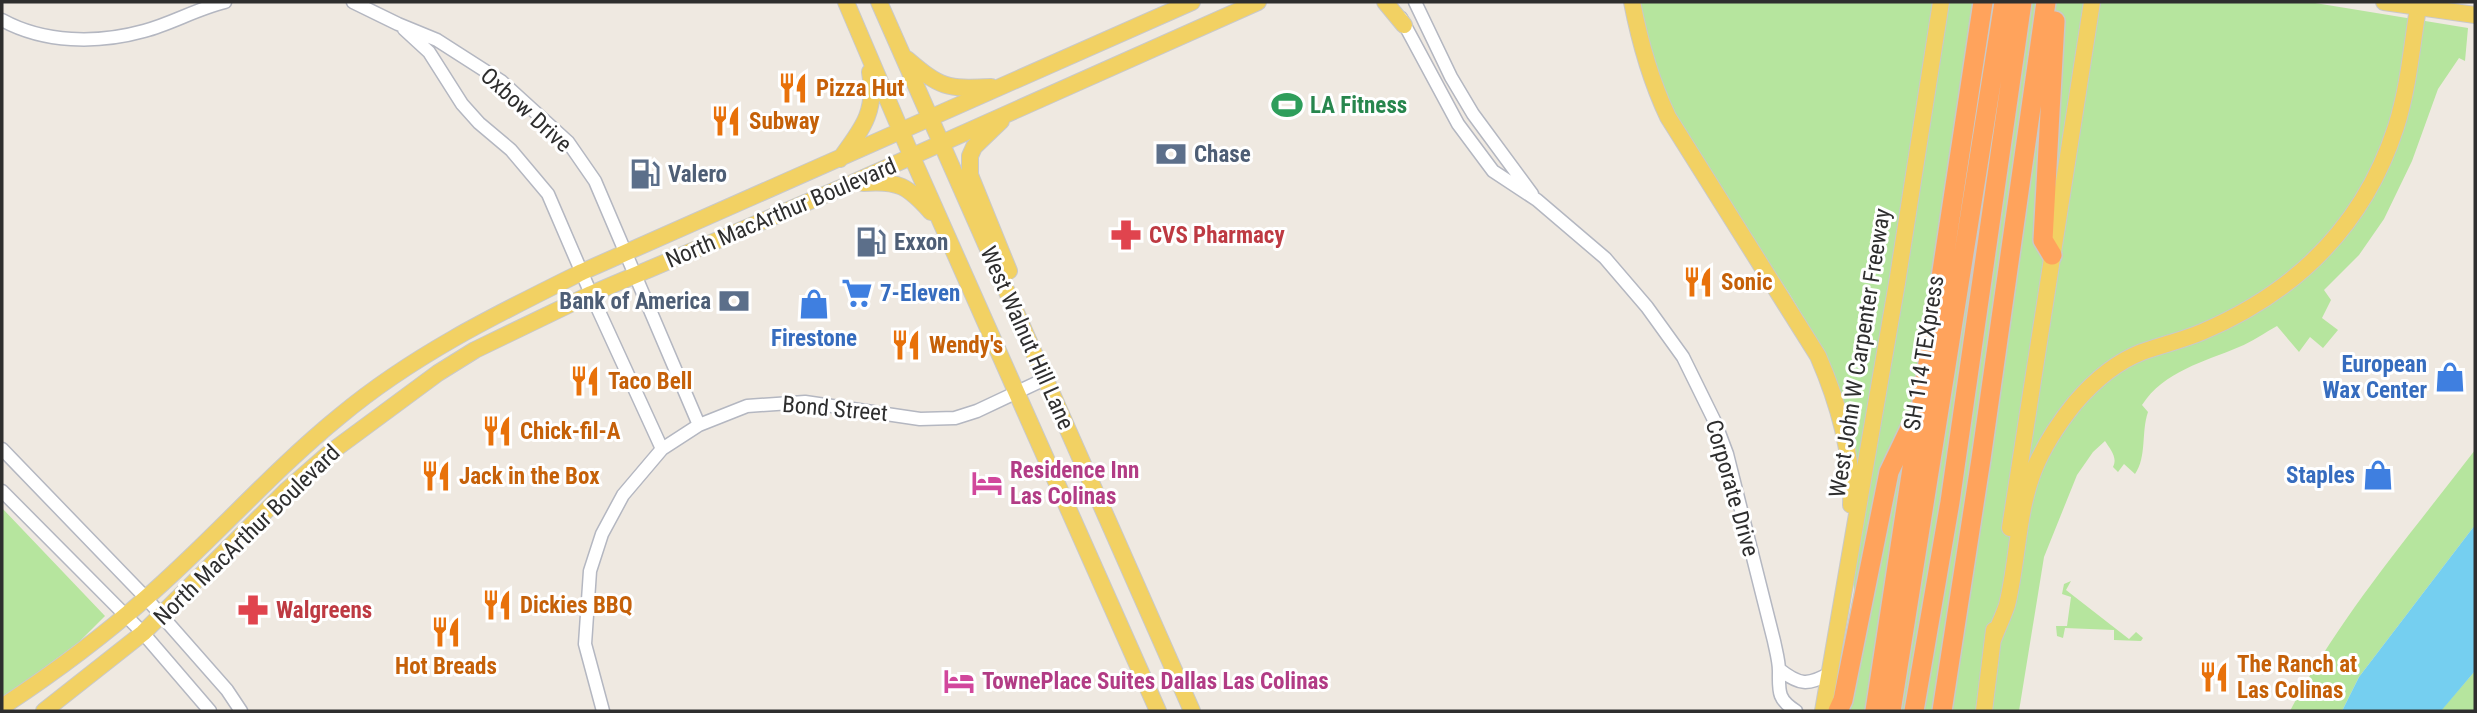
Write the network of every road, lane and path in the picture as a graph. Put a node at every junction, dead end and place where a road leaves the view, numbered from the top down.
1 (225, 2) edge
2 (354, 2) edge
3 (846, 2) edge
4 (879, 2) edge
5 (1192, 2) edge
6 (1258, 2) edge
7 (1385, 2) edge
8 (1393, 2) edge
9 (1415, 2) edge
10 (1632, 2) edge
11 (1941, 2) edge
12 (1983, 2) edge
13 (2004, 2) edge
14 (2022, 2) edge
15 (2046, 2) edge
16 (2056, 2) edge
17 (2092, 2) edge
18 (2384, 2) edge
19 (2418, 4) edge
20 (2475, 15) edge
21 (2, 20) edge
22 (398, 24) junction
23 (1404, 26) junction
24 (867, 52) junction
25 (905, 58) junction
26 (1000, 87) junction
27 (1013, 110) junction
28 (1474, 114) junction
29 (929, 118) junction
30 (1457, 123) junction
31 (901, 132) junction
32 (940, 143) junction
33 (912, 157) junction
34 (840, 160) junction
35 (850, 184) junction
36 (1537, 200) junction
37 (944, 228) junction
38 (626, 253) junction
39 (2052, 255) junction
40 (582, 272) junction
41 (634, 276) junction
42 (591, 294) junction
43 (1012, 304) junction
44 (1045, 379) junction
45 (1017, 392) junction
46 (1920, 407) junction
47 (699, 425) junction
48 (2, 449) edge
49 (662, 449) junction
50 (2, 491) edge
51 (1950, 502) junction
52 (1850, 563) junction
53 (146, 598) junction
54 (125, 615) junction
55 (162, 616) junction
56 (143, 634) junction
57 (1993, 640) junction
58 (1779, 669) junction
59 (1830, 673) junction
60 (1988, 684) junction
61 (2, 707) edge
62 (44, 711) edge
63 (210, 711) edge
64 (241, 711) edge
65 (604, 711) edge
66 (1156, 711) edge
67 (1192, 711) edge
68 (1796, 711) edge
69 (1823, 711) edge
70 (1838, 711) edge
71 (1875, 711) edge
72 (1891, 711) edge
73 (1914, 711) edge
74 (1940, 711) edge
75 (1984, 711) edge
76 (1990, 711) edge

1 - 21 street
2 - 22 street, Oxbow Drive
3 - 24 main road, West Walnut Hill Lane
4 - 25 main road, West Walnut Hill Lane
5 - 26 main road, North MacArthur Boulevard
6 - 27 main road, North MacArthur Boulevard
7 - 23 main road
8 - 23 street, Corporate Drive
9 - 28 street, Corporate Drive
10 - 52 main road
11 - 52 main road, West John W Carpenter Freeway
12 - 46 highway
13 - 72 highway, SH 114 TEXpress
14 - 51 highway, SH 114 TEXpress
15 - 74 highway
16 - 39 highway
17 - 39 main road
18 - 19 main road
19 - 20 main road
19 - 57 main road
22 - 38 street, Oxbow Drive
22 - 40 street, Oxbow Drive
23 - 30 street, Corporate Drive
24 - 31 main road, West Walnut Hill Lane
24 - 34 main road
25 - 26 main road
25 - 29 main road, West Walnut Hill Lane
26 - 29 main road, North MacArthur Boulevard
27 - 32 main road, North MacArthur Boulevard
27 - 43 main road
28 - 30 street
28 - 36 street, Corporate Drive
29 - 31 main road, North MacArthur Boulevard
29 - 32 main road, West Walnut Hill Lane
30 - 36 street, Corporate Drive
31 - 33 main road, West Walnut Hill Lane
31 - 34 main road, North MacArthur Boulevard
32 - 33 main road, North MacArthur Boulevard
32 - 43 main road, West Walnut Hill Lane
33 - 35 main road, North MacArthur Boulevard
33 - 37 main road, West Walnut Hill Lane
34 - 38 main road, North MacArthur Boulevard
35 - 37 main road
35 - 41 main road, North MacArthur Boulevard
36 - 58 street, Corporate Drive
37 - 45 main road, West Walnut Hill Lane
38 - 40 main road, North MacArthur Boulevard
38 - 41 street, Oxbow Drive
39 - 57 main road
40 - 42 street, Oxbow Drive
40 - 53 main road, North MacArthur Boulevard
41 - 42 main road, North MacArthur Boulevard
41 - 47 street, Oxbow Drive
42 - 49 street, Oxbow Drive
42 - 55 main road, North MacArthur Boulevard
43 - 44 main road, West Walnut Hill Lane
44 - 45 street, Bond Street
44 - 67 main road, West Walnut Hill Lane
45 - 47 street, Bond Street
45 - 66 main road, West Walnut Hill Lane
46 - 70 highway
46 - 71 highway
47 - 49 street, Bond Street
48 - 53 street
49 - 65 street, Bond Street
50 - 54 street
51 - 73 highway, SH 114 TEXpress
51 - 74 highway
52 - 59 main road, West John W Carpenter Freeway
53 - 54 main road, North MacArthur Boulevard
53 - 55 street
54 - 56 street
54 - 61 main road, North MacArthur Boulevard
55 - 56 main road, North MacArthur Boulevard
55 - 64 street
56 - 62 main road, North MacArthur Boulevard
56 - 63 street
57 - 60 main road
58 - 59 street
58 - 68 street, Corporate Drive
59 - 69 main road, West John W Carpenter Freeway
60 - 75 main road
60 - 76 main road

